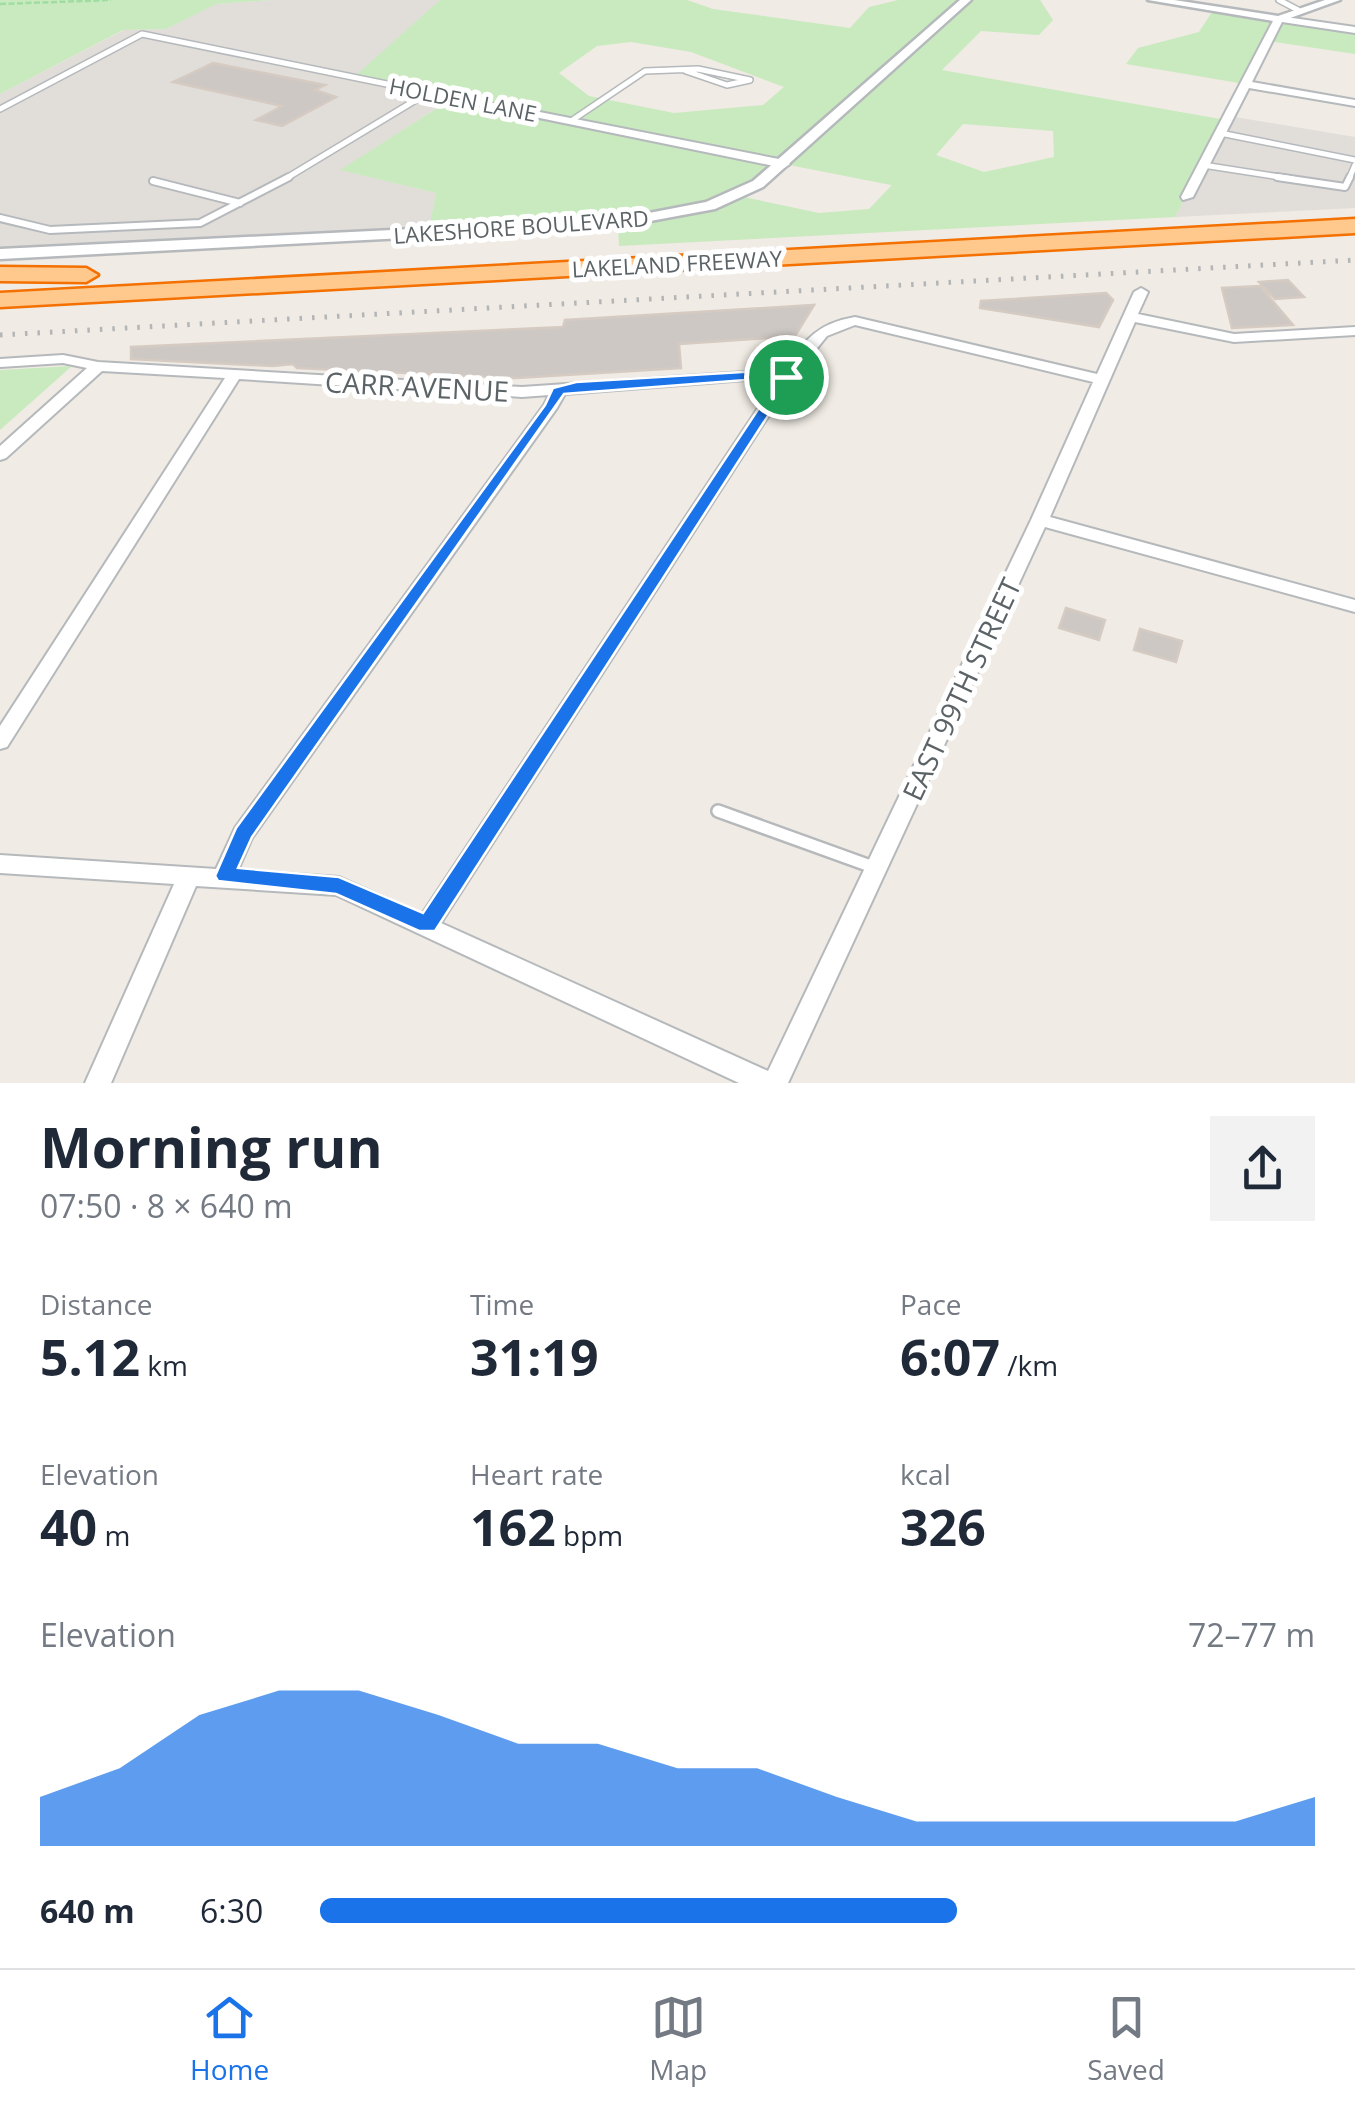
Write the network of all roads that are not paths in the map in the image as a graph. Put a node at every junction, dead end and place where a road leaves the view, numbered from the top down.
1 (966, 0) edge
2 (1153, 0) edge
3 (1279, 0) edge
4 (1336, 0) edge
5 (1298, 10) junction
6 (1279, 19) junction
7 (1355, 30) edge
8 (142, 34) joint
9 (686, 71) junction
10 (1244, 84) junction
11 (429, 92) junction
12 (1355, 102) edge
13 (509, 108) joint
14 (0, 109) edge
15 (571, 121) junction
16 (1220, 132) junction
17 (1355, 162) edge
18 (784, 164) junction
19 (1203, 165) junction
20 (153, 181) dead end
21 (1187, 197) dead end
22 (240, 202) junction
23 (1355, 208) edge
24 (0, 218) edge
25 (1355, 226) edge
26 (0, 254) edge
27 (0, 277) edge
28 (1141, 292) dead end
29 (0, 300) edge
30 (1131, 317) junction
31 (1355, 331) edge
32 (0, 363) edge
33 (98, 366) junction
34 (234, 376) junction
35 (786, 377) junction
36 (1103, 380) junction
37 (558, 391) junction
38 (0, 454) edge
39 (1040, 520) junction
40 (1355, 606) edge
41 (0, 742) edge
42 (718, 810) dead end
43 (0, 864) edge
44 (876, 868) junction
45 (225, 876) junction
46 (188, 878) junction
47 (427, 925) junction
48 (98, 1083) edge
49 (766, 1083) edge
50 (774, 1083) edge

1 - 18 street, LAKESHORE BOULEVARD
2 - 6 street
3 - 5 lane
4 - 5 street
5 - 6 street
6 - 7 street
6 - 10 street
8 - 11 lane, HOLDEN LANE
8 - 14 lane
9 - 9 lane
9 - 15 lane
10 - 12 street
10 - 16 street
11 - 13 lane, HOLDEN LANE
11 - 22 lane
13 - 15 street, HOLDEN LANE
15 - 18 street, HOLDEN LANE
16 - 17 lane
16 - 19 street
17 - 19 lane
18 - 26 street, LAKESHORE BOULEVARD
19 - 21 street
20 - 22 lane
22 - 24 lane
23 - 27 highway, LAKELAND FREEWAY
25 - 29 highway, LAKELAND FREEWAY
28 - 30 street, EAST 99TH STREET
30 - 31 street
30 - 36 street, EAST 99TH STREET
32 - 33 street, CARR AVENUE
33 - 34 street, CARR AVENUE
33 - 38 street
34 - 37 street, CARR AVENUE
34 - 41 street
35 - 36 street
35 - 37 street, CARR AVENUE
35 - 47 street
36 - 39 street, EAST 99TH STREET
37 - 45 street
39 - 40 street
39 - 44 street, EAST 99TH STREET
42 - 44 lane
43 - 46 street
44 - 50 street, EAST 99TH STREET
45 - 46 street
45 - 47 street
46 - 48 street
47 - 49 street

